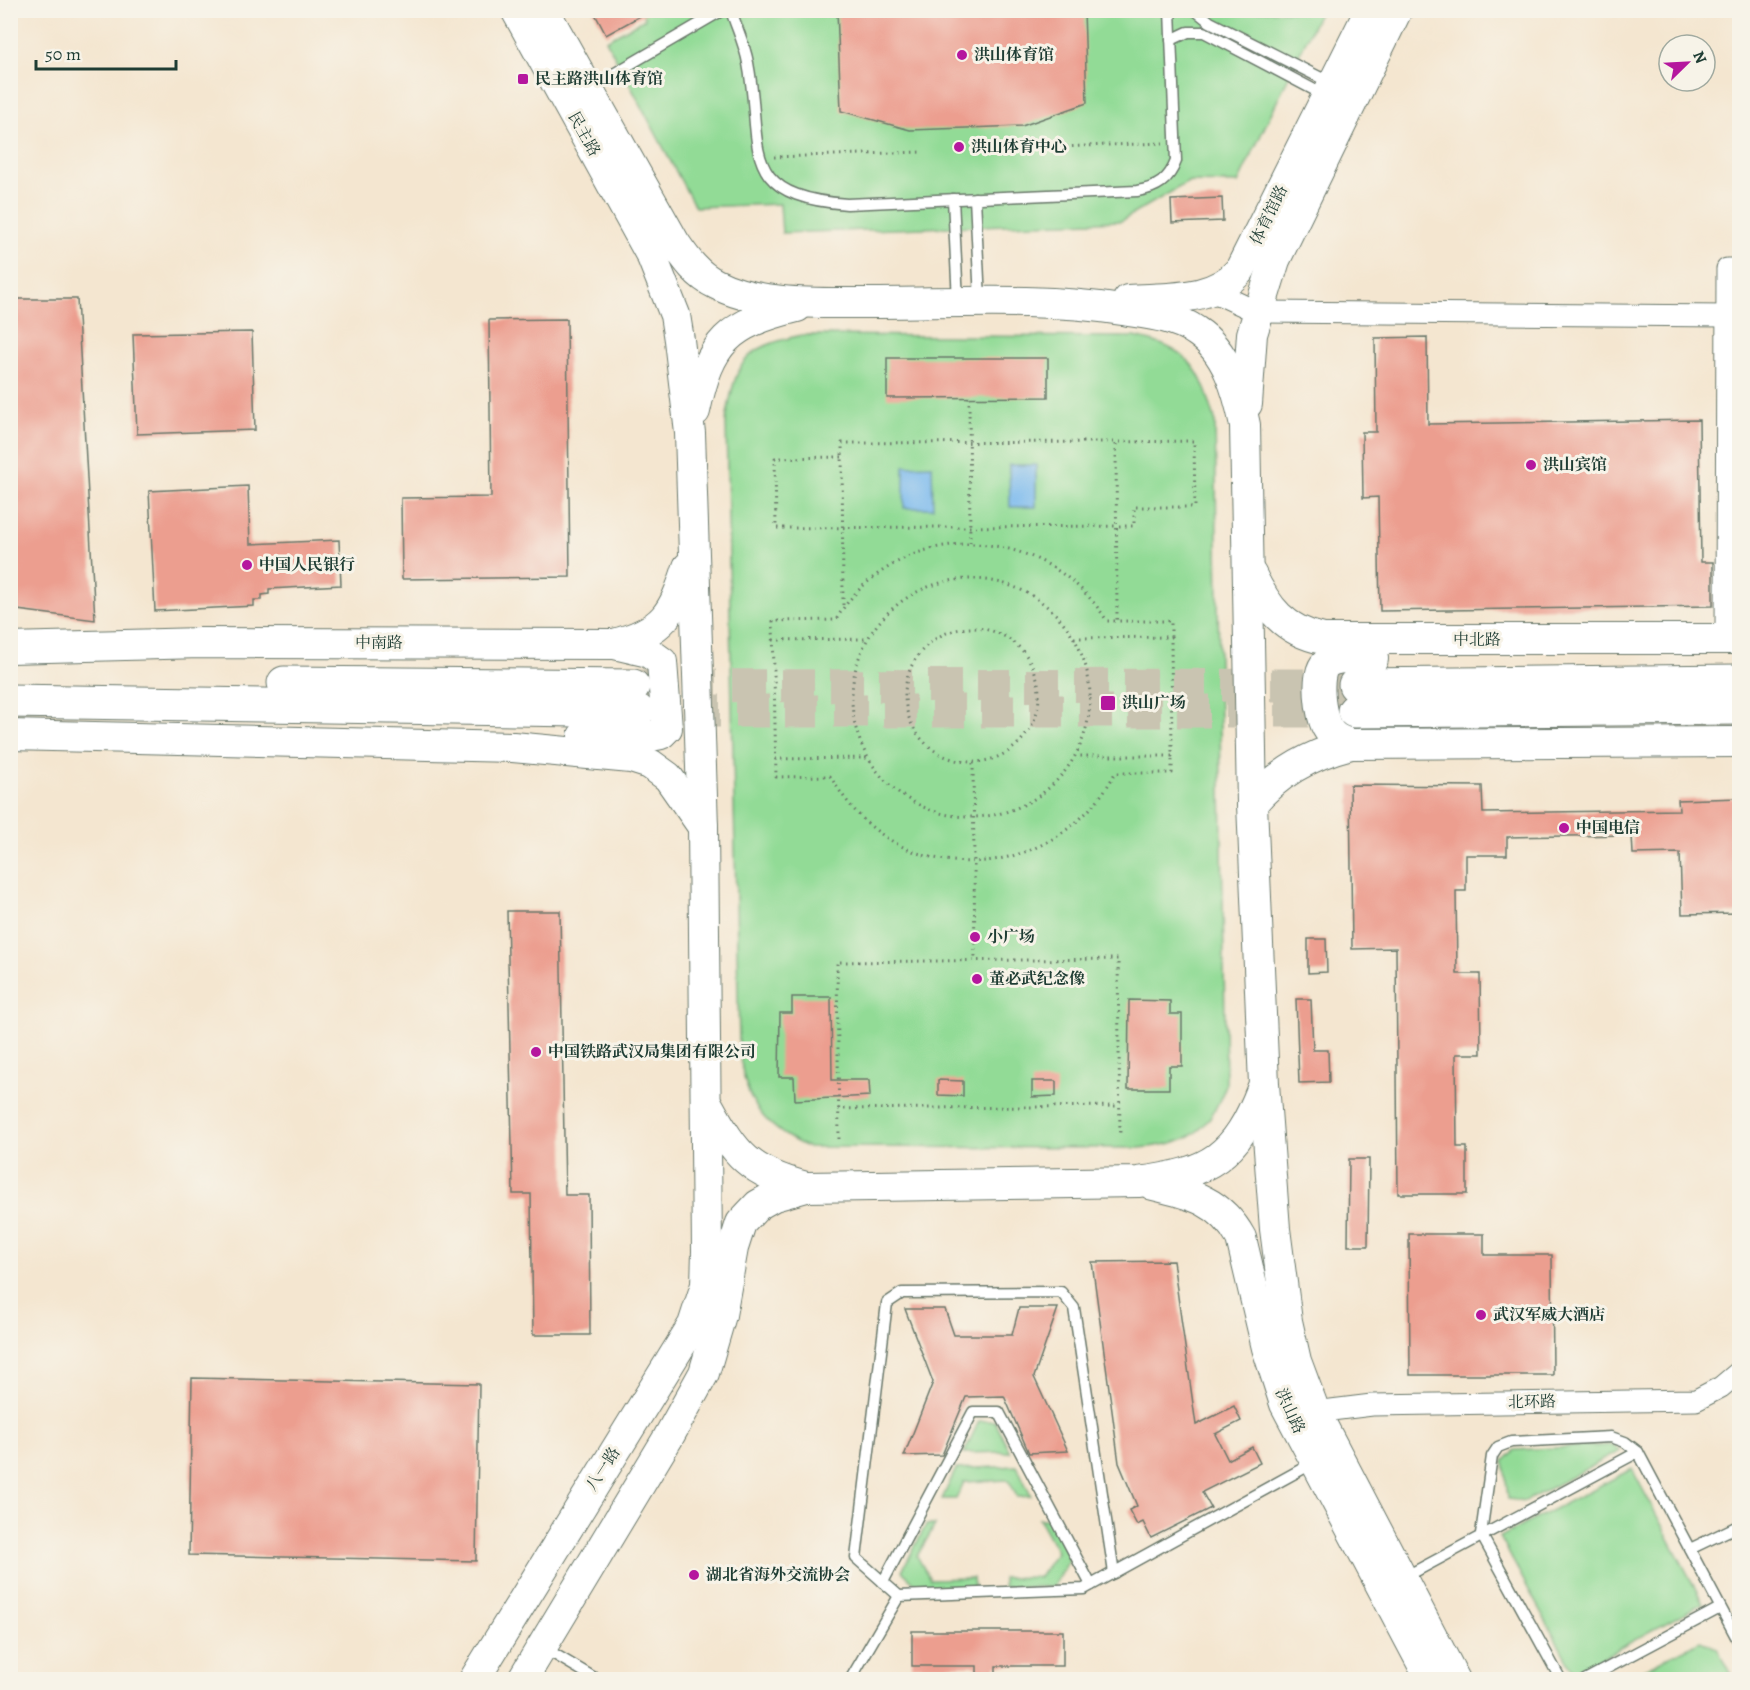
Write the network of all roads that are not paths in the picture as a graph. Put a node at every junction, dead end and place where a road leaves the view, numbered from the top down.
1 (516, 10) edge
2 (544, 10) edge
3 (723, 10) edge
4 (730, 10) edge
5 (1170, 10) edge
6 (1195, 10) edge
7 (1370, 10) edge
8 (1396, 10) edge
9 (1171, 40) junction
10 (587, 89) junction
11 (1331, 91) junction
12 (975, 198) junction
13 (953, 199) junction
14 (663, 250) junction
15 (1740, 269) edge
16 (1212, 291) junction
17 (811, 303) junction
18 (969, 304) junction
19 (1083, 304) junction
20 (1257, 312) junction
21 (1726, 316) junction
22 (1245, 425) junction
23 (690, 433) junction
24 (694, 550) junction
25 (1248, 569) junction
26 (1733, 639) edge
27 (1424, 640) junction
28 (614, 644) junction
29 (10, 648) edge
30 (10, 680) edge
31 (1740, 681) edge
32 (10, 701) edge
33 (1740, 708) edge
34 (10, 735) edge
35 (1740, 742) edge
36 (1351, 744) junction
37 (513, 747) junction
38 (1252, 804) junction
39 (703, 827) junction
40 (1264, 1084) junction
41 (706, 1102) junction
42 (1138, 1182) junction
43 (806, 1187) junction
44 (1740, 1371) edge
45 (1315, 1412) junction
46 (1638, 1452) junction
47 (1315, 1462) junction
48 (1740, 1526) edge
49 (1480, 1534) junction
50 (1690, 1549) junction
51 (1114, 1573) junction
52 (1402, 1578) junction
53 (883, 1582) junction
54 (1091, 1585) junction
55 (899, 1596) junction
56 (1720, 1608) junction
57 (1740, 1644) edge
58 (542, 1646) junction
59 (474, 1680) edge
60 (522, 1680) edge
61 (598, 1680) edge
62 (850, 1680) edge
63 (1431, 1680) edge
64 (1455, 1680) edge
65 (1561, 1680) edge
66 (1585, 1680) edge

1 - 14 main road, 民主路
2 - 10 main road, 民主路
3 - 10 lane
4 - 13 lane
5 - 9 lane
6 - 11 lane
7 - 11 main road, 体育馆路
8 - 20 main road, 体育馆路
9 - 11 lane
9 - 12 lane
10 - 14 main road, 民主路
11 - 16 main road, 体育馆路
12 - 13 lane
12 - 18 lane
13 - 18 lane
14 - 17 main road
14 - 23 main road
15 - 21 street
16 - 19 main road, 体育馆路
16 - 20 street
17 - 18 main road
17 - 23 main road
18 - 19 main road
19 - 22 main road
20 - 21 street
20 - 22 main road, 体育馆路
21 - 26 street
22 - 25 main road, 洪山路
23 - 24 main road, 八一路
24 - 28 main road, 中南路
24 - 39 main road, 八一路
25 - 27 main road, 中北路
25 - 38 main road, 洪山路
26 - 27 main road, 中北路
27 - 36 main road
28 - 29 main road, 中南路
28 - 37 main road
30 - 32 main road
31 - 33 main road
34 - 37 main road
35 - 36 main road
36 - 38 main road
37 - 39 main road
38 - 40 main road, 洪山路
39 - 41 main road, 八一路
40 - 42 main road
40 - 45 main road, 洪山路
41 - 43 main road
41 - 59 main road, 八一路
42 - 43 main road
42 - 47 main road, 洪山路
43 - 58 main road
44 - 45 street, 北环路
45 - 52 main road, 洪山路
46 - 49 lane
46 - 49 lane
46 - 50 lane
47 - 51 lane
47 - 63 main road, 洪山路
48 - 50 lane
49 - 52 lane
49 - 65 lane
50 - 56 lane
51 - 53 lane
51 - 54 lane
52 - 64 main road, 洪山路
53 - 54 lane
53 - 55 lane
54 - 55 lane
55 - 62 lane
56 - 57 lane
56 - 66 lane
58 - 60 main road
58 - 61 lane

